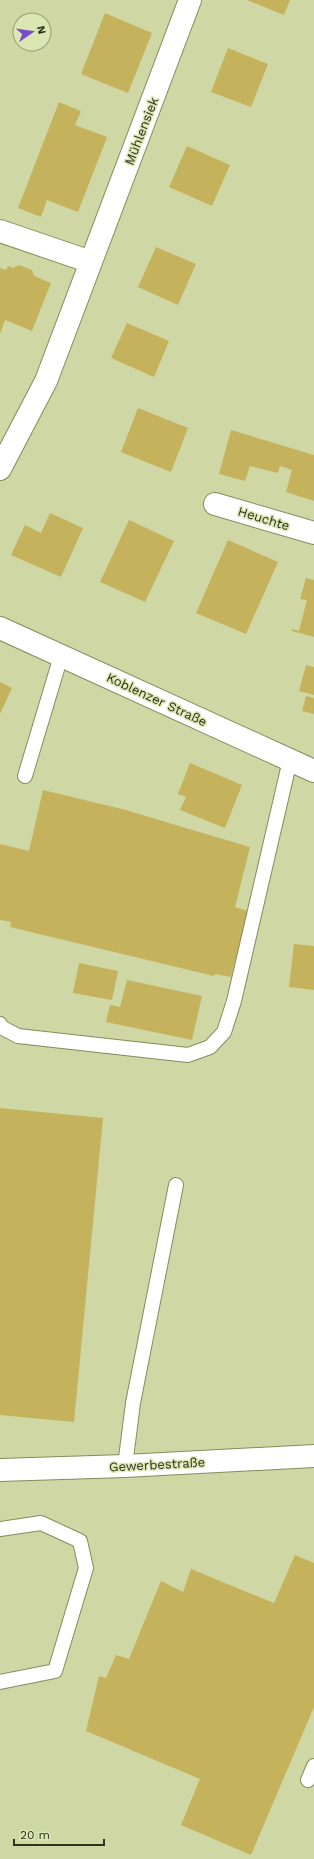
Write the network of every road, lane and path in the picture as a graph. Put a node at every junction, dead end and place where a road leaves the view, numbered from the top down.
1 (190, 0) edge
2 (0, 231) edge
3 (91, 262) junction
4 (0, 469) edge
5 (215, 504) dead end
6 (314, 533) edge
7 (0, 628) edge
8 (61, 656) junction
9 (290, 760) junction
10 (314, 771) edge
11 (25, 776) dead end
12 (0, 1024) edge
13 (176, 1185) dead end
14 (314, 1456) edge
15 (125, 1466) junction
16 (0, 1470) edge
17 (0, 1529) edge
18 (0, 1682) edge
19 (314, 1766) edge
20 (308, 1780) dead end

1 - 3 street, Mühlensiek
2 - 3 street
3 - 4 street, Mühlensiek
5 - 6 street, Heuchte
7 - 8 street, Koblenzer Straße
8 - 9 street, Koblenzer Straße
8 - 11 lane
9 - 10 street, Koblenzer Straße
9 - 12 lane
13 - 15 lane
14 - 15 street, Gewerbestraße
15 - 16 street, Gewerbestraße
17 - 18 lane
19 - 20 lane

